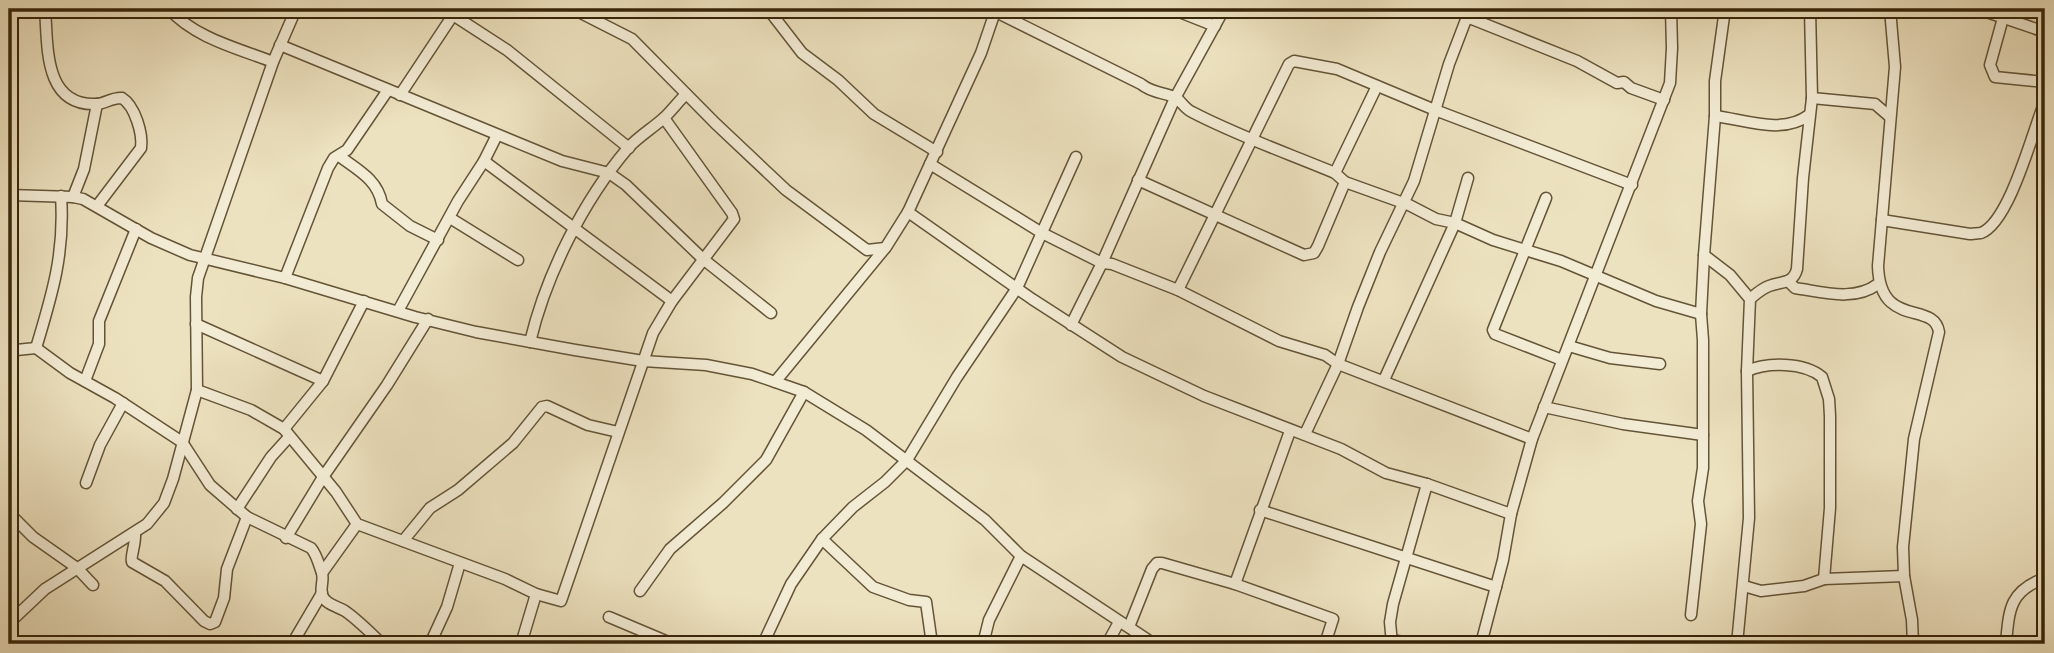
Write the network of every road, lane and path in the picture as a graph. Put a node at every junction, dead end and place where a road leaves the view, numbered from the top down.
1 (45, 9) edge
2 (169, 9) edge
3 (296, 9) edge
4 (573, 9) edge
5 (768, 9) edge
6 (1172, 9) edge
7 (1224, 9) edge
8 (1671, 9) edge
9 (1725, 9) edge
10 (1810, 9) edge
11 (1890, 9) edge
12 (1979, 9) edge
13 (993, 10) edge
14 (455, 12) edge
15 (1466, 13) edge
16 (2003, 18) junction
17 (1214, 26) junction
18 (2045, 32) edge
19 (280, 45) junction
20 (273, 62) junction
21 (2045, 82) edge
22 (1377, 86) junction
23 (387, 90) junction
24 (686, 94) junction
25 (400, 95) junction
26 (1893, 97) junction
27 (1175, 98) junction
28 (1812, 98) junction
29 (1664, 100) junction
30 (2045, 102) edge
31 (97, 104) junction
32 (1875, 104) junction
33 (1435, 110) junction
34 (1715, 116) junction
35 (1809, 116) junction
36 (1889, 116) junction
37 (664, 118) junction
38 (497, 135) junction
39 (1250, 140) junction
40 (629, 148) junction
41 (937, 152) junction
42 (339, 156) junction
43 (1076, 157) dead end
44 (484, 161) junction
45 (930, 164) junction
46 (609, 173) junction
47 (1335, 173) junction
48 (1468, 178) dead end
49 (1138, 180) junction
50 (1345, 182) junction
51 (1632, 185) junction
52 (9, 195) edge
53 (61, 196) junction
54 (73, 197) junction
55 (1546, 198) dead end
56 (1403, 203) junction
57 (97, 206) junction
58 (908, 212) junction
59 (1214, 215) junction
60 (450, 218) junction
61 (1882, 220) junction
62 (1455, 223) junction
63 (573, 228) junction
64 (136, 229) junction
65 (1042, 233) junction
66 (438, 240) junction
67 (886, 247) junction
68 (1526, 250) junction
69 (1704, 255) junction
70 (204, 257) junction
71 (703, 259) junction
72 (518, 260) dead end
73 (1102, 264) junction
74 (1595, 277) junction
75 (285, 278) junction
76 (1789, 282) junction
77 (1878, 284) junction
78 (1017, 288) junction
79 (1178, 290) junction
80 (1750, 299) junction
81 (364, 301) junction
82 (672, 301) junction
83 (398, 311) junction
84 (771, 313) dead end
85 (1701, 314) junction
86 (428, 319) junction
87 (196, 324) junction
88 (1072, 325) junction
89 (530, 342) junction
90 (1569, 346) junction
91 (9, 348) edge
92 (36, 348) junction
93 (1562, 360) junction
94 (643, 361) junction
95 (1338, 364) junction
96 (1660, 364) dead end
97 (1747, 371) junction
98 (1384, 380) junction
99 (85, 381) junction
100 (323, 381) junction
101 (775, 382) junction
102 (197, 390) junction
103 (804, 392) junction
104 (123, 403) junction
105 (1544, 407) junction
106 (1290, 431) junction
107 (618, 432) junction
108 (287, 433) junction
109 (1306, 434) junction
110 (1703, 435) junction
111 (1532, 439) junction
112 (182, 443) junction
113 (907, 460) junction
114 (323, 477) junction
115 (86, 483) dead end
116 (1427, 484) junction
117 (237, 509) junction
118 (1260, 510) junction
119 (9, 513) edge
120 (1511, 514) junction
121 (247, 517) junction
122 (357, 524) junction
123 (135, 533) junction
124 (286, 538) junction
125 (822, 539) junction
126 (403, 541) junction
127 (1021, 556) junction
128 (1406, 559) junction
129 (460, 563) junction
130 (77, 568) junction
131 (322, 573) junction
132 (1904, 576) junction
133 (2045, 578) edge
134 (1824, 579) junction
135 (1235, 583) junction
136 (93, 584) dead end
137 (1744, 586) junction
138 (1496, 587) junction
139 (640, 591) dead end
140 (322, 593) junction
141 (537, 594) junction
142 (1691, 615) dead end
143 (609, 617) dead end
144 (9, 623) edge
145 (1124, 624) junction
146 (649, 640) edge
147 (1392, 642) edge
148 (292, 644) edge
149 (382, 644) edge
150 (429, 644) edge
151 (521, 644) edge
152 (673, 644) edge
153 (763, 644) edge
154 (932, 644) edge
155 (984, 644) edge
156 (1107, 644) edge
157 (1154, 644) edge
158 (1325, 644) edge
159 (1416, 644) edge
160 (1481, 644) edge
161 (1737, 644) edge
162 (1913, 644) edge
163 (2006, 644) edge

1 - 31 street
2 - 20 street
3 - 19 street
4 - 24 street
5 - 41 street
6 - 17 street
7 - 17 street
8 - 29 street
9 - 34 street
10 - 28 street
11 - 26 street
12 - 16 street
13 - 27 street
13 - 41 street
14 - 25 street
14 - 40 street
15 - 29 street
15 - 33 street
16 - 18 street
16 - 21 street
17 - 27 street
19 - 20 street
19 - 23 street
20 - 70 street
22 - 33 street
22 - 39 street
22 - 47 street
23 - 25 street
23 - 42 street
24 - 37 street
24 - 67 street
25 - 38 street
26 - 32 street
26 - 36 street
27 - 39 street
27 - 49 street
28 - 32 street
28 - 35 street
29 - 51 street
30 - 61 street
31 - 54 street
31 - 57 street
32 - 36 street
33 - 51 street
33 - 56 street
34 - 35 street
34 - 69 street
35 - 76 street
36 - 61 street
37 - 40 street
37 - 71 street
38 - 44 street
38 - 46 street
39 - 47 street
39 - 59 street
40 - 46 street
41 - 45 street
42 - 66 street
42 - 75 street
43 - 65 street
44 - 60 street
44 - 63 street
45 - 58 street
45 - 65 street
46 - 63 street
46 - 71 street
47 - 50 street
48 - 62 street
49 - 59 street
49 - 73 street
50 - 56 street
50 - 59 street
51 - 74 street
52 - 53 street
53 - 54 street
53 - 92 street
54 - 57 street
55 - 68 street
56 - 62 street
56 - 95 street
57 - 64 street
58 - 67 street
58 - 78 street
59 - 79 street
60 - 66 street
60 - 72 street
61 - 77 street
62 - 68 street
62 - 98 street
63 - 82 street
63 - 89 street
64 - 70 street
64 - 99 street
65 - 73 street
65 - 78 street
66 - 83 street
67 - 101 street
68 - 74 street
68 - 93 street
69 - 80 street
69 - 85 street
70 - 75 street
70 - 87 street
71 - 82 street
71 - 84 street
73 - 79 street
73 - 88 street
74 - 85 street
74 - 90 street
75 - 81 street
76 - 77 street
76 - 80 street
77 - 132 street
78 - 88 street
78 - 113 street
79 - 95 street
80 - 97 street
81 - 83 street
81 - 100 street
82 - 94 street
83 - 86 street
85 - 110 street
86 - 89 street
86 - 114 street
87 - 100 street
87 - 102 street
88 - 106 street
89 - 94 street
90 - 93 street
90 - 96 street
91 - 92 street
92 - 99 street
93 - 105 street
94 - 101 street
94 - 107 street
95 - 98 street
95 - 109 street
97 - 134 street
97 - 137 street
98 - 111 street
99 - 104 street
100 - 108 street
101 - 103 street
102 - 108 street
102 - 112 street
103 - 113 street
103 - 139 street
104 - 112 street
104 - 115 street
105 - 110 street
105 - 111 street
106 - 109 street
106 - 118 street
107 - 126 street
107 - 141 street
108 - 114 street
108 - 117 street
109 - 116 street
110 - 142 street
111 - 120 street
112 - 117 street
112 - 123 street
113 - 125 street
113 - 127 street
114 - 122 street
114 - 124 street
116 - 120 street
116 - 128 street
117 - 121 street
118 - 128 street
118 - 135 street
119 - 130 street
120 - 138 street
121 - 123 street
121 - 124 street
122 - 126 street
122 - 131 street
123 - 130 street
124 - 131 street
125 - 153 street
125 - 154 street
126 - 129 street
127 - 145 street
127 - 155 street
128 - 138 street
128 - 147 street
129 - 141 street
129 - 150 street
130 - 136 street
130 - 144 street
131 - 140 street
132 - 134 street
132 - 162 street
133 - 163 street
134 - 137 street
135 - 145 street
135 - 158 street
137 - 161 street
138 - 160 street
140 - 148 street
140 - 149 street
141 - 151 street
143 - 146 street
145 - 156 street
145 - 157 street
146 - 152 street
147 - 159 street

